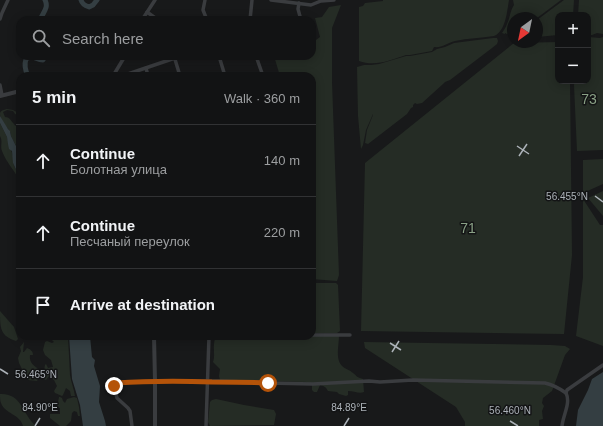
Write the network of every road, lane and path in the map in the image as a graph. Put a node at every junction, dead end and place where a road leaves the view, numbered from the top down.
1 (8, 0) edge
2 (156, 0) edge
3 (205, 0) edge
4 (252, 0) edge
5 (271, 0) edge
6 (334, 0) edge
7 (299, 3) junction
8 (147, 12) junction
9 (144, 16) edge
10 (152, 16) edge
11 (206, 16) edge
12 (250, 16) edge
13 (300, 16) edge
14 (0, 19) edge
15 (122, 60) edge
16 (166, 60) edge
17 (175, 60) edge
18 (220, 60) edge
19 (257, 60) edge
20 (146, 68) junction
21 (115, 72) edge
22 (134, 72) edge
23 (147, 72) edge
24 (179, 72) edge
25 (224, 72) edge
26 (262, 72) edge
27 (0, 85) edge
28 (16, 92) edge
29 (1, 96) edge
30 (316, 334) edge
31 (350, 335) dead end
32 (154, 340) edge
33 (209, 340) edge
34 (603, 365) edge
35 (208, 381) junction
36 (156, 382) junction
37 (566, 393) junction
38 (132, 426) edge
39 (155, 426) edge
40 (206, 426) edge
41 (562, 426) edge

1 - 14 street
2 - 8 street
3 - 11 street
4 - 12 street
5 - 7 street
6 - 7 street
7 - 13 street
8 - 9 street
8 - 10 street
15 - 21 street
16 - 20 street
17 - 24 street
18 - 25 street
19 - 26 street
20 - 22 street
20 - 23 street
27 - 29 street
28 - 29 street
30 - 31 street
32 - 36 street
33 - 35 street
34 - 37 street
35 - 36 street
35 - 37 street
35 - 40 street
36 - 38 street
36 - 39 street
37 - 41 street

